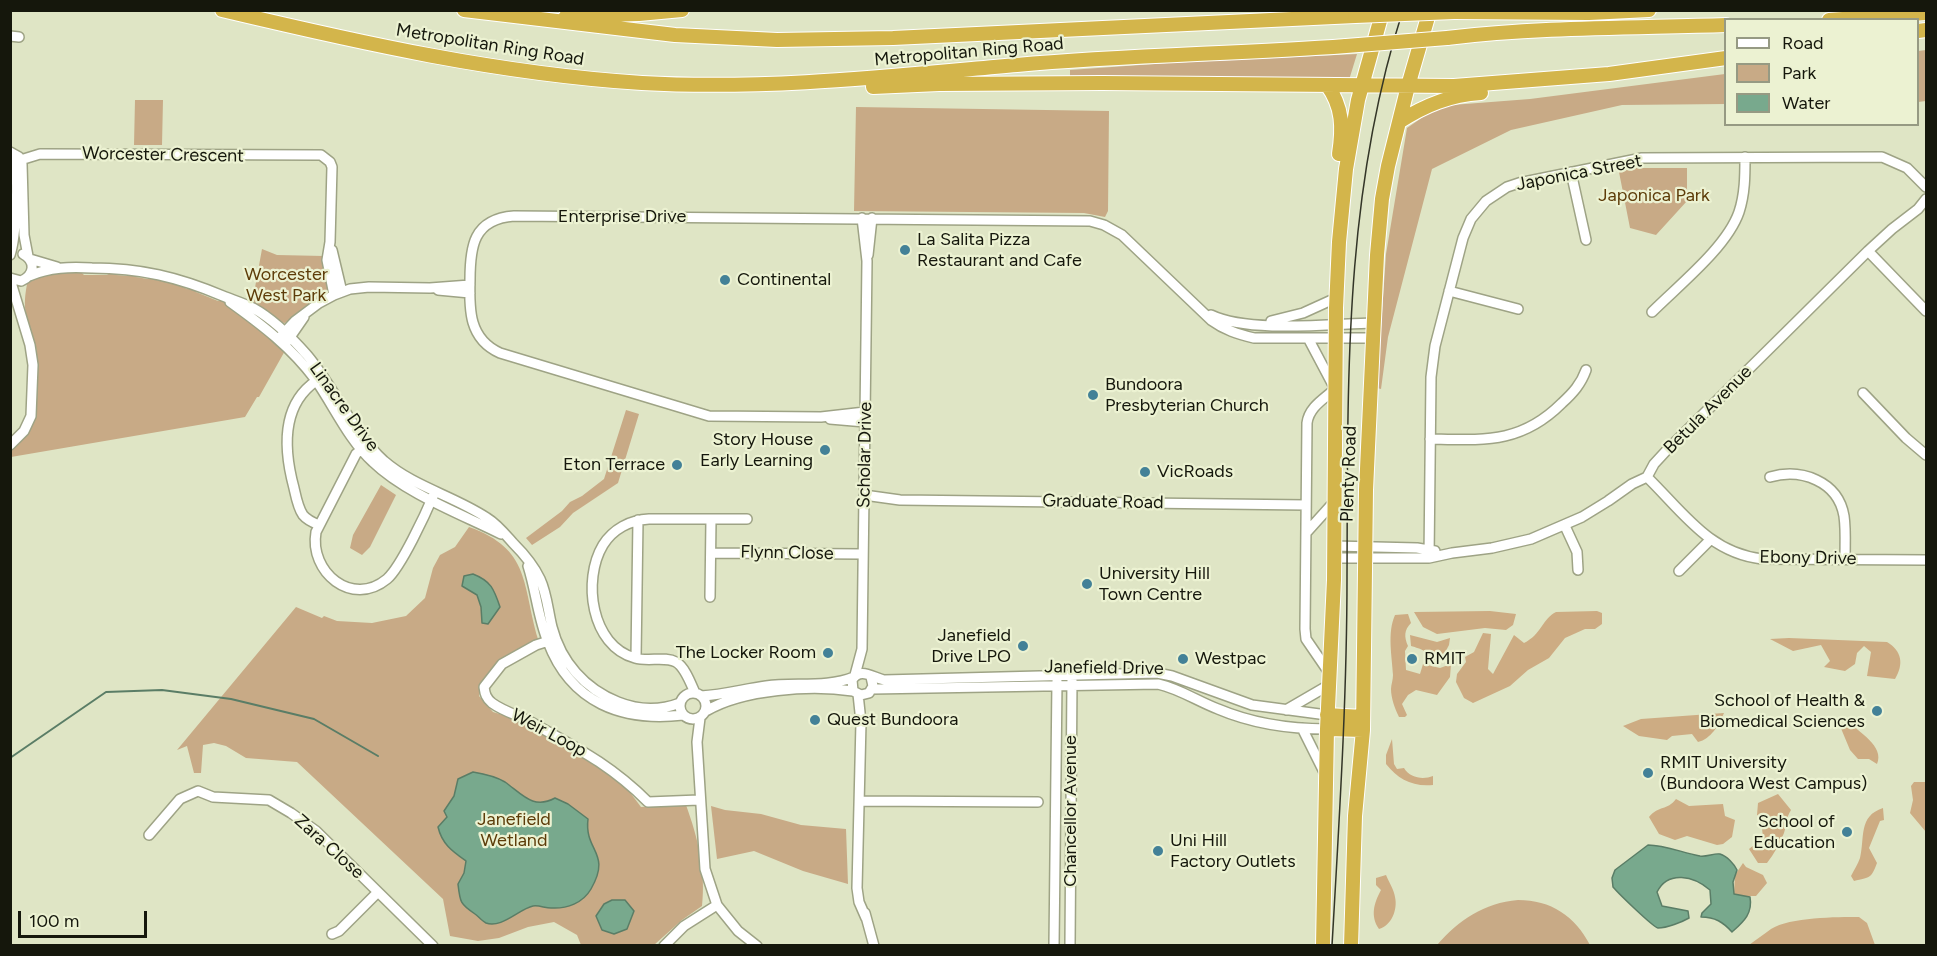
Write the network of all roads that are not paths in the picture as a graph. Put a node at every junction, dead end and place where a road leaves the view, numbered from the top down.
1 (222, 10) edge
2 (464, 10) edge
3 (682, 10) edge
4 (1383, 10) edge
5 (1430, 10) edge
6 (1649, 10) edge
7 (1926, 13) edge
8 (528, 18) junction
9 (1857, 18) edge
10 (1724, 26) edge
11 (1724, 58) edge
12 (1609, 74) junction
13 (781, 84) junction
14 (1327, 85) junction
15 (1356, 85) junction
16 (1414, 86) junction
17 (1399, 122) junction
18 (10, 152) edge
19 (1745, 157) junction
20 (15, 160) edge
21 (1571, 172) junction
22 (1926, 187) edge
23 (1926, 199) edge
24 (867, 218) junction
25 (1586, 240) dead end
26 (1339, 242) junction
27 (1868, 251) junction
28 (10, 255) edge
29 (29, 258) junction
30 (59, 268) junction
31 (29, 277) junction
32 (10, 279) edge
33 (470, 289) junction
34 (1449, 291) junction
35 (338, 293) junction
36 (1336, 298) junction
37 (19, 307) junction
38 (1518, 309) dead end
39 (1203, 311) junction
40 (1926, 311) edge
41 (1652, 312) dead end
42 (1372, 323) junction
43 (1257, 324) junction
44 (1335, 331) junction
45 (284, 338) junction
46 (1308, 338) junction
47 (1372, 338) junction
48 (1586, 370) dead end
49 (316, 381) junction
50 (1335, 389) junction
51 (1863, 393) dead end
52 (865, 417) junction
53 (1430, 439) junction
54 (10, 445) edge
55 (364, 446) junction
56 (1926, 455) edge
57 (1647, 477) junction
58 (1770, 477) dead end
59 (433, 495) junction
60 (864, 499) junction
61 (1333, 503) junction
62 (1306, 505) junction
63 (711, 519) junction
64 (747, 519) dead end
65 (638, 520) junction
66 (319, 525) junction
67 (1565, 526) junction
68 (1306, 534) junction
69 (1710, 540) junction
70 (1334, 552) junction
71 (711, 553) junction
72 (1365, 553) junction
73 (863, 554) junction
74 (1429, 554) junction
75 (1845, 559) junction
76 (1926, 560) edge
77 (1578, 570) dead end
78 (1679, 571) dead end
79 (710, 597) dead end
80 (551, 640) junction
81 (862, 649) junction
82 (636, 658) junction
83 (683, 670) junction
84 (855, 676) junction
85 (870, 676) junction
86 (1329, 679) junction
87 (1072, 680) junction
88 (1057, 681) junction
89 (1216, 691) junction
90 (863, 692) junction
91 (698, 694) junction
92 (682, 699) junction
93 (1220, 710) junction
94 (1286, 710) junction
95 (703, 714) junction
96 (1327, 715) junction
97 (686, 717) junction
98 (1363, 723) junction
99 (1302, 728) junction
100 (1327, 729) junction
101 (697, 742) junction
102 (1326, 777) junction
103 (699, 800) junction
104 (860, 801) junction
105 (1038, 802) dead end
106 (149, 835) dead end
107 (378, 892) junction
108 (717, 904) junction
109 (1054, 910) junction
110 (1070, 910) junction
111 (332, 934) dead end
112 (433, 945) edge
113 (664, 945) edge
114 (757, 945) edge
115 (874, 945) edge
116 (1054, 945) edge
117 (1070, 945) edge
118 (1323, 945) edge
119 (1351, 945) edge

1 - 13 highway, Metropolitan Ring Road
2 - 8 highway, Metropolitan Ring Road
3 - 8 highway
4 - 15 highway, Plenty Road
5 - 16 highway, Plenty Road
6 - 8 highway, Metropolitan Ring Road, bridge
7 - 9 highway
10 - 13 highway, Metropolitan Ring Road, bridge
11 - 12 highway
12 - 16 highway
12 - 17 highway
13 - 14 highway
14 - 15 highway
14 - 26 highway
15 - 16 highway
15 - 26 highway, Plenty Road
16 - 17 highway, Plenty Road
17 - 42 highway, Plenty Road
18 - 20 street
19 - 21 street, Japonica Street
19 - 22 street, Japonica Street
19 - 41 street
20 - 28 street
20 - 29 street
20 - 35 street, Worcester Crescent
21 - 25 street
21 - 34 street, Japonica Street
23 - 27 street, Betula Avenue
24 - 33 street, Enterprise Drive
24 - 39 street, Enterprise Drive
24 - 52 street, Scholar Drive
26 - 36 highway, Plenty Road
27 - 40 street
27 - 57 street, Betula Avenue
28 - 29 street, Linacre Drive
29 - 30 street, Linacre Drive
29 - 31 street
30 - 31 street, Linacre Drive
30 - 45 street, Linacre Drive
31 - 32 street, Linacre Drive
31 - 37 street
32 - 37 street
33 - 35 street
33 - 52 street, Enterprise Drive
34 - 38 street
34 - 53 street, Japonica Street
35 - 45 street
36 - 43 street
36 - 44 highway, Plenty Road
37 - 54 street
39 - 43 street, Enterprise Drive
39 - 46 street, Enterprise Drive
42 - 44 street, Enterprise Drive
42 - 47 highway, Plenty Road
43 - 44 street, Enterprise Drive
44 - 46 street, Enterprise Drive
44 - 47 street, Enterprise Drive
44 - 50 highway, Plenty Road
45 - 49 street, Linacre Drive
45 - 55 street, Linacre Drive
46 - 50 street
47 - 72 highway, Plenty Road
48 - 53 street
49 - 55 street, Linacre Drive
49 - 66 street
50 - 61 highway, Plenty Road
50 - 62 street
51 - 56 street
52 - 60 street, Scholar Drive
53 - 74 street, Japonica Street
55 - 59 street, Linacre Drive
55 - 66 street
57 - 67 street, Betula Avenue
57 - 69 street, Ebony Drive
58 - 75 street
59 - 66 street
59 - 80 street, Linacre Drive
60 - 62 street, Graduate Road
60 - 73 street, Scholar Drive
61 - 68 street, Plenty Road
61 - 70 highway, Plenty Road
62 - 68 street
63 - 64 street
63 - 65 street
63 - 71 street
65 - 82 street
65 - 82 street
67 - 74 street, Betula Avenue
67 - 77 street
68 - 86 street
69 - 75 street, Ebony Drive
69 - 78 street
70 - 72 street, Betula Avenue
70 - 86 highway, Plenty Road
71 - 73 street, Flynn Close
71 - 79 street
72 - 74 street, Betula Avenue
72 - 98 highway, Plenty Road
73 - 81 street, Scholar Drive
75 - 76 street, Ebony Drive
80 - 92 street, Linacre Drive
80 - 97 street, Linacre Drive
80 - 103 street, Weir Loop
81 - 84 street, Scholar Drive
81 - 85 street, Scholar Drive
82 - 83 street
83 - 91 street
83 - 92 street
84 - 85 street
84 - 90 street
84 - 91 street
85 - 88 street, Janefield Drive
85 - 90 street
86 - 94 street
86 - 96 highway, Plenty Road
87 - 88 street, Janefield Drive
87 - 89 street, Janefield Drive
87 - 93 street, Janefield Drive
87 - 110 street, Chancellor Avenue
88 - 90 street, Janefield Drive
88 - 109 street, Chancellor Avenue
89 - 93 street
89 - 94 street, Janefield Drive
90 - 95 street, Janefield Drive
90 - 104 street
91 - 92 street
91 - 95 street
92 - 97 street
93 - 99 street, Janefield Drive
94 - 96 street, Janefield Drive
95 - 97 street
95 - 101 street
96 - 98 highway, Janefield Drive
96 - 100 highway, Plenty Road
97 - 101 street
98 - 100 highway, Janefield Drive
98 - 119 highway, Plenty Road
99 - 100 street, Janefield Drive
99 - 102 street
100 - 102 highway, Plenty Road
101 - 103 street
102 - 118 highway, Plenty Road
103 - 108 street
104 - 105 street
104 - 115 street
106 - 107 street, Zara Close
107 - 111 street
107 - 112 street, Zara Close
108 - 113 street
108 - 114 street
109 - 110 street
109 - 116 street, Chancellor Avenue
110 - 117 street, Chancellor Avenue

